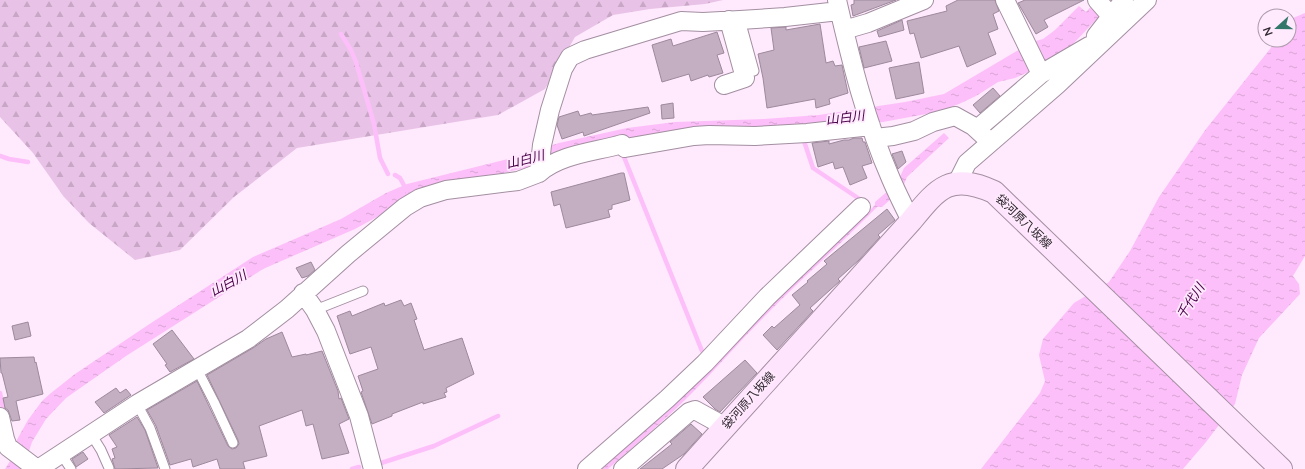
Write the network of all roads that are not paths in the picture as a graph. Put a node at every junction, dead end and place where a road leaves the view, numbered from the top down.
1 (924, 0) edge
2 (1005, 0) edge
3 (1124, 0) edge
4 (1147, 0) edge
5 (1090, 2) edge
6 (838, 5) edge
7 (1111, 16) junction
8 (735, 20) junction
9 (844, 30) junction
10 (1101, 44) junction
11 (754, 71) dead end
12 (1039, 71) junction
13 (724, 85) dead end
14 (872, 129) junction
15 (977, 129) junction
16 (990, 143) junction
17 (539, 170) junction
18 (962, 184) junction
19 (861, 207) dead end
20 (911, 221) junction
21 (363, 291) dead end
22 (303, 293) junction
23 (315, 310) junction
24 (197, 369) junction
25 (137, 404) junction
26 (0, 418) edge
27 (724, 426) junction
28 (91, 434) junction
29 (232, 443) dead end
30 (61, 454) junction
31 (108, 468) dead end
32 (38, 469) edge
33 (71, 469) edge
34 (164, 469) edge
35 (373, 469) edge
36 (587, 469) edge
37 (623, 469) edge
38 (687, 469) edge
39 (1281, 469) edge

1 - 9 street
2 - 12 street
3 - 7 street
4 - 10 street
5 - 7 street
6 - 8 street
6 - 9 street
7 - 10 street
8 - 11 lane
8 - 13 street
8 - 17 street
9 - 14 street
10 - 12 street
10 - 16 street
12 - 15 street
14 - 15 street
14 - 17 street
14 - 20 street
15 - 16 street
16 - 18 street
17 - 22 street
18 - 20 main road, 袋河原八坂線
18 - 39 main road, 袋河原八坂線
19 - 36 street
20 - 27 main road, 袋河原八坂線
21 - 23 lane
22 - 23 street
22 - 24 street
23 - 35 street
24 - 25 street
24 - 29 lane
25 - 28 street
25 - 34 lane
26 - 32 street
27 - 37 street
27 - 38 main road, 袋河原八坂線
28 - 30 street
28 - 31 lane
30 - 32 street
30 - 33 lane

